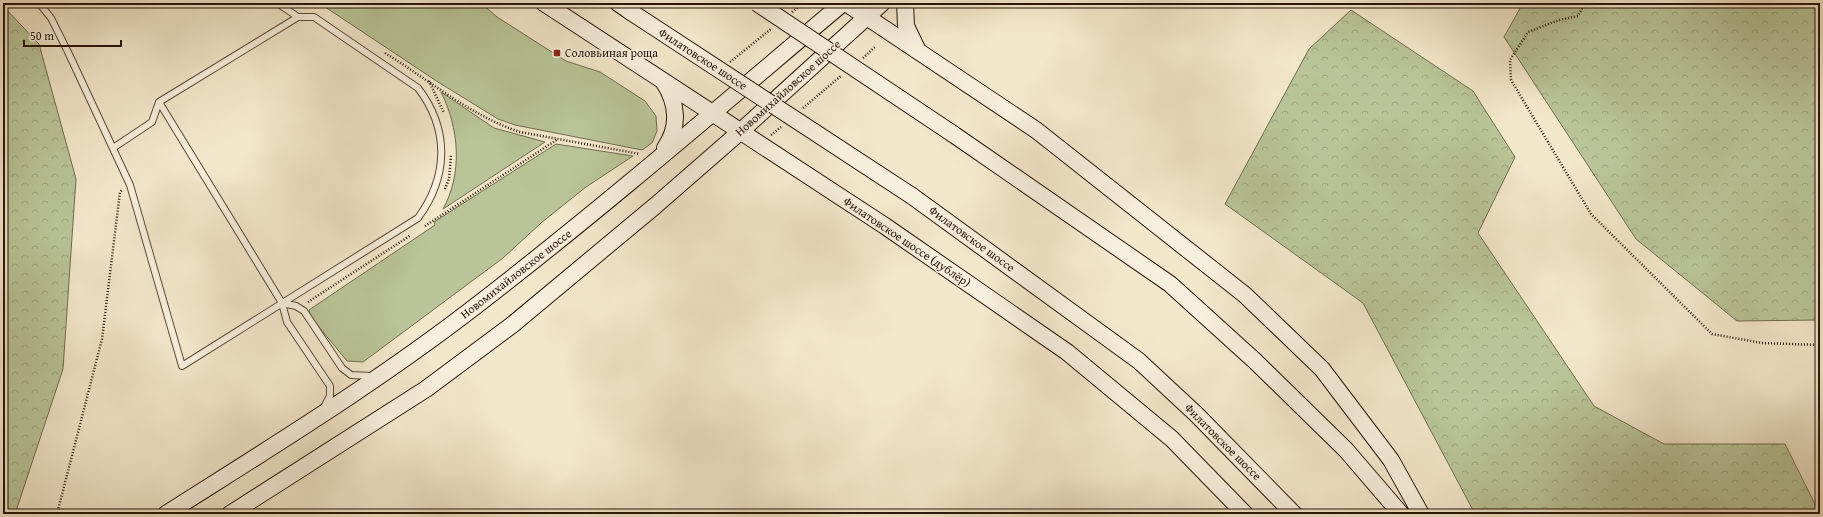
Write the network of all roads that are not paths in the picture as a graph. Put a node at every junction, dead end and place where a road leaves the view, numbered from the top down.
1 (39, 3) edge
2 (277, 3) edge
3 (544, 3) edge
4 (758, 3) edge
5 (845, 3) edge
6 (882, 3) edge
7 (905, 3) edge
8 (625, 7) edge
9 (866, 16) junction
10 (298, 17) junction
11 (918, 51) junction
12 (663, 80) junction
13 (159, 102) junction
14 (713, 112) junction
15 (741, 131) junction
16 (113, 148) junction
17 (659, 158) junction
18 (282, 303) junction
19 (382, 375) junction
20 (314, 420) junction
21 (166, 514) edge
22 (230, 514) edge
23 (1245, 514) edge
24 (1294, 514) edge
25 (1401, 514) edge
26 (1421, 514) edge

1 - 16 lane
2 - 10 lane
3 - 12 main road, Филатовское шоссе (дублёр)
4 - 25 main road, bridge
5 - 9 main road
5 - 14 main road, Новомихайловское шоссе
6 - 9 main road, Новомихайловское шоссе
7 - 11 main road
8 - 24 main road, Филатовское шоссе, bridge
9 - 11 main road
9 - 15 main road, Новомихайловское шоссе
10 - 13 lane
10 - 18 lane
11 - 26 main road
12 - 14 main road, Филатовское шоссе (дублёр)
12 - 17 main road
13 - 16 lane
13 - 18 lane
14 - 15 main road, Филатовское шоссе (дублёр)
14 - 17 main road, Новомихайловское шоссе
15 - 22 main road, Новомихайловское шоссе
15 - 23 main road, Филатовское шоссе (дублёр)
16 - 18 lane
17 - 19 main road, Новомихайловское шоссе
18 - 19 lane
18 - 20 lane
19 - 20 main road, Новомихайловское шоссе
20 - 21 main road, Новомихайловское шоссе

